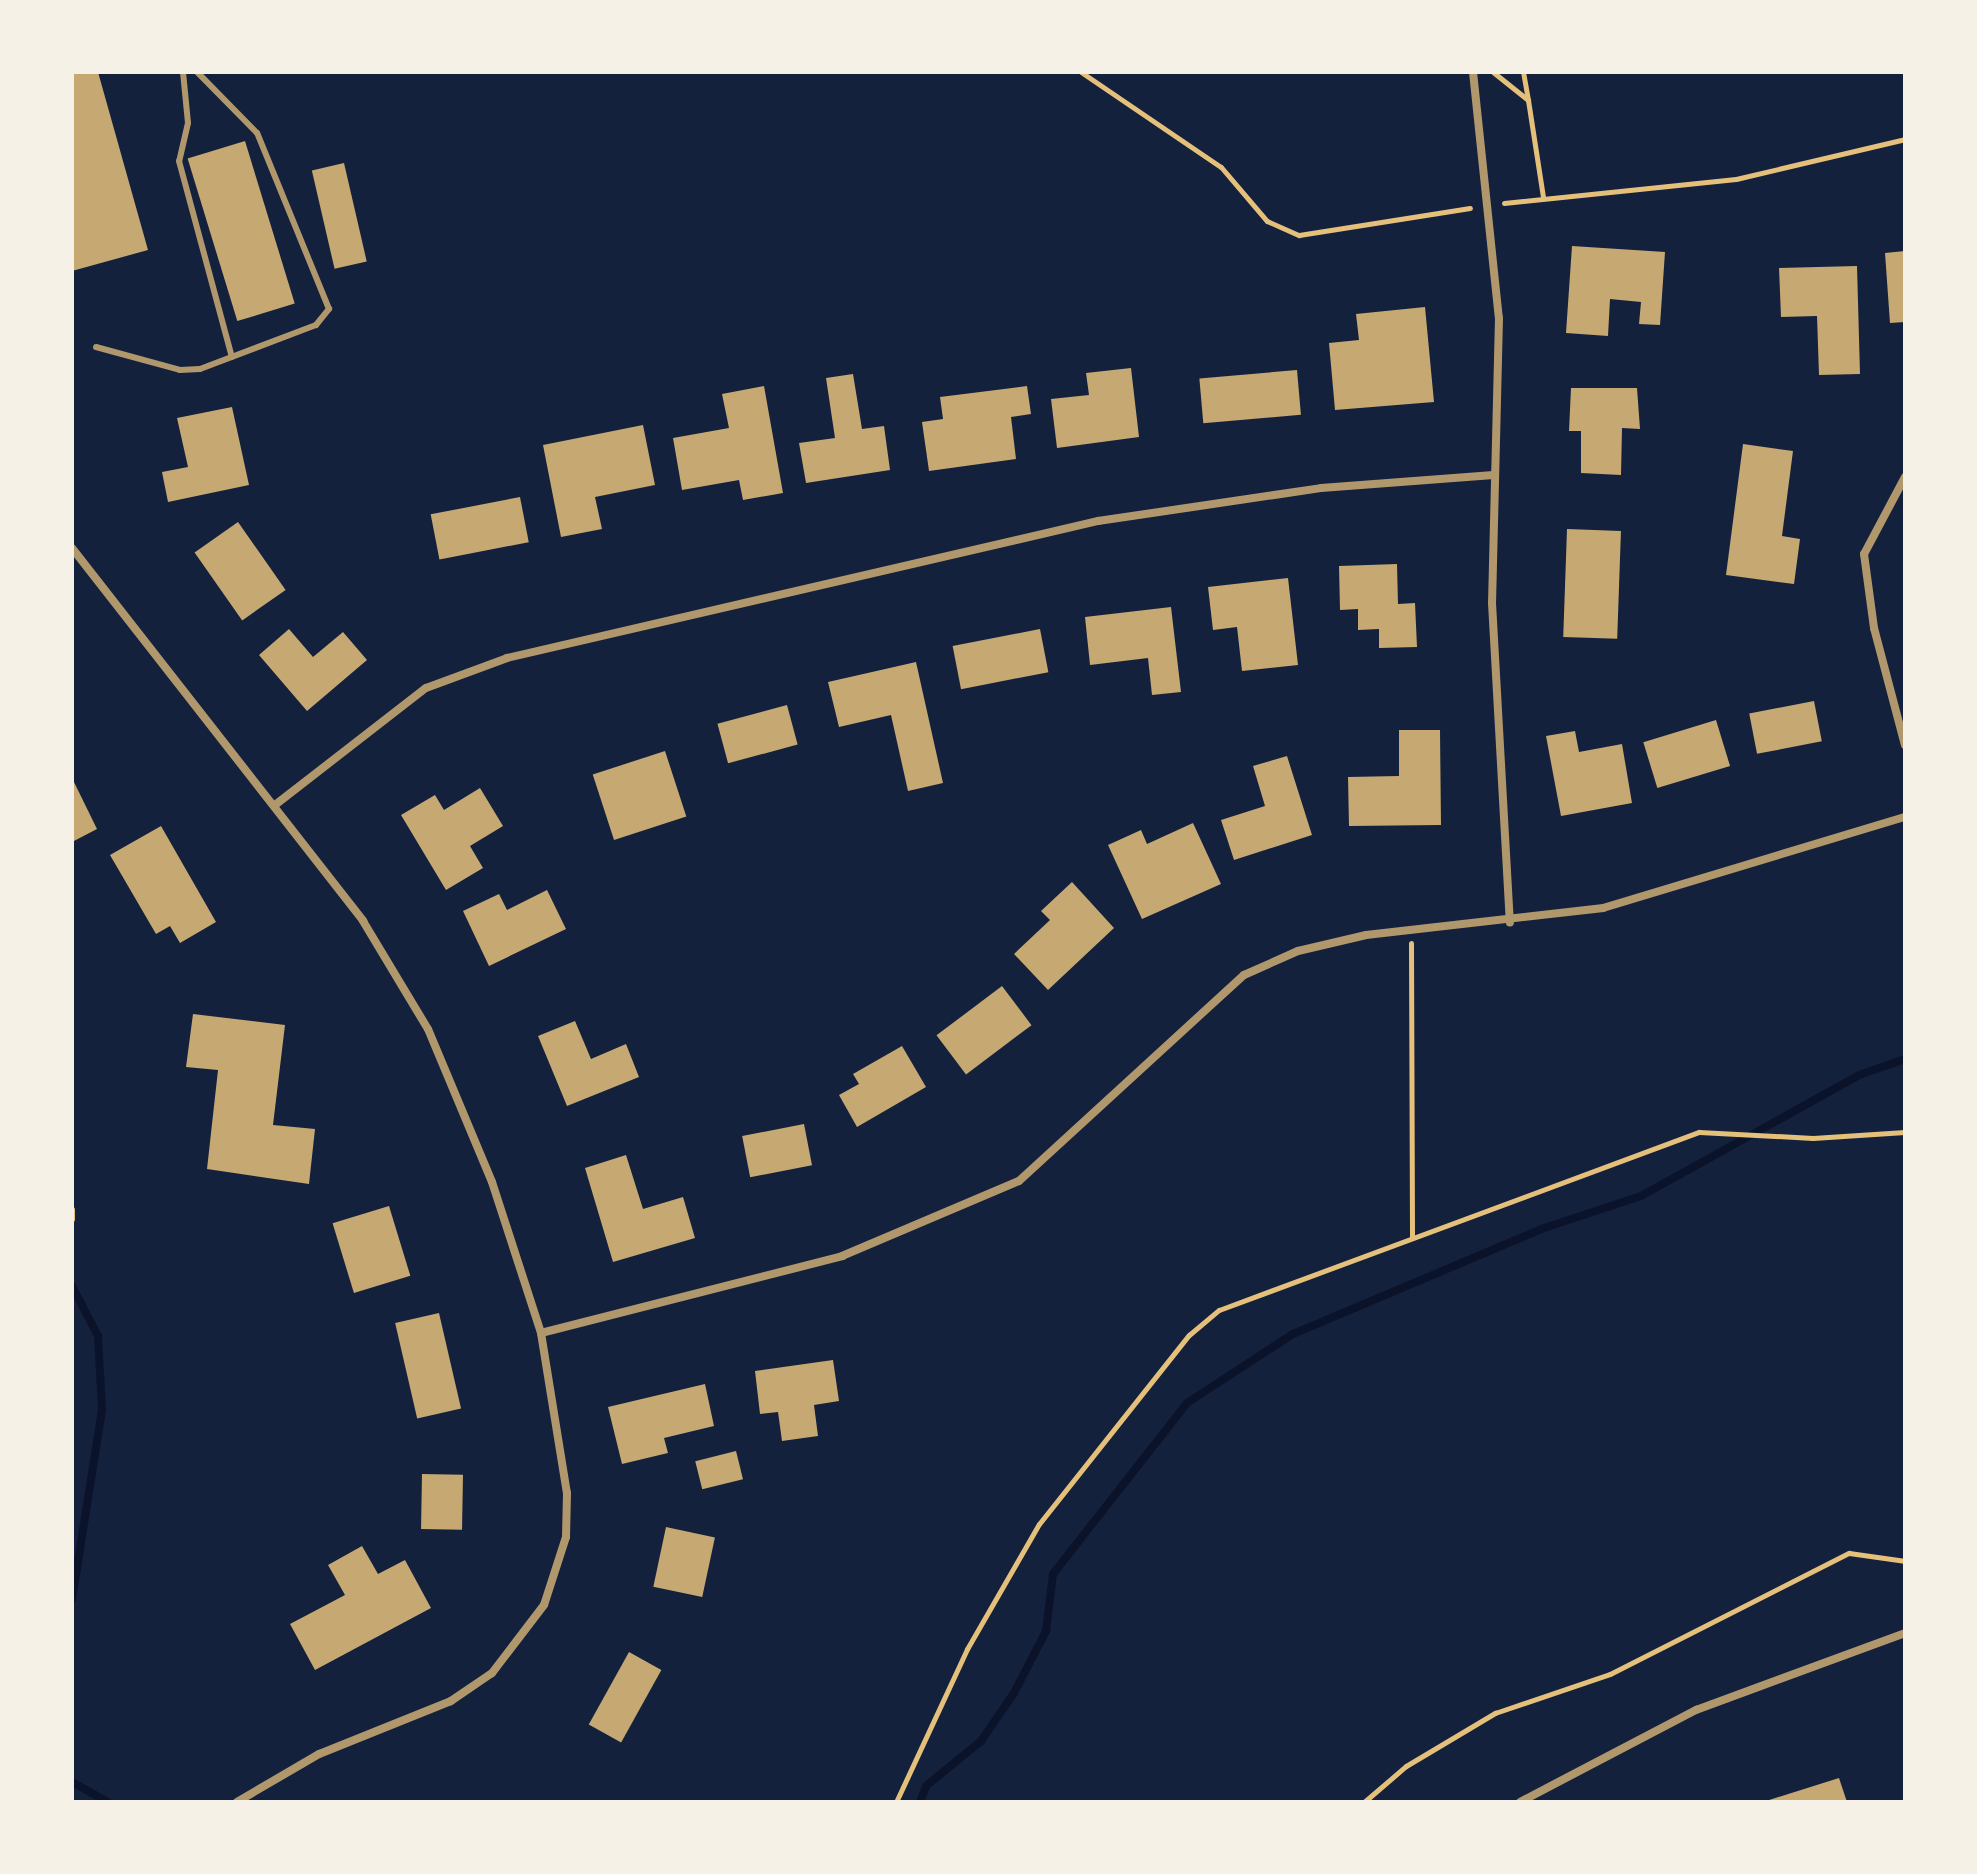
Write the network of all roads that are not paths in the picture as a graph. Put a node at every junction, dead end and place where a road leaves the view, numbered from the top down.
1 (183, 72) edge
2 (197, 72) edge
3 (1473, 72) edge
4 (96, 347) dead end
5 (232, 357) junction
6 (1494, 475) junction
7 (1905, 477) edge
8 (72, 548) edge
9 (1905, 745) edge
10 (275, 805) junction
11 (1905, 817) edge
12 (1510, 922) junction
13 (541, 1333) junction
14 (1905, 1633) edge
15 (237, 1802) edge
16 (1520, 1802) edge

1 - 5 lane
2 - 5 lane
3 - 6 street
4 - 5 lane
6 - 10 street
6 - 12 street
7 - 9 street
8 - 10 street
10 - 13 street
11 - 12 street
12 - 13 street
13 - 15 street
14 - 16 street

